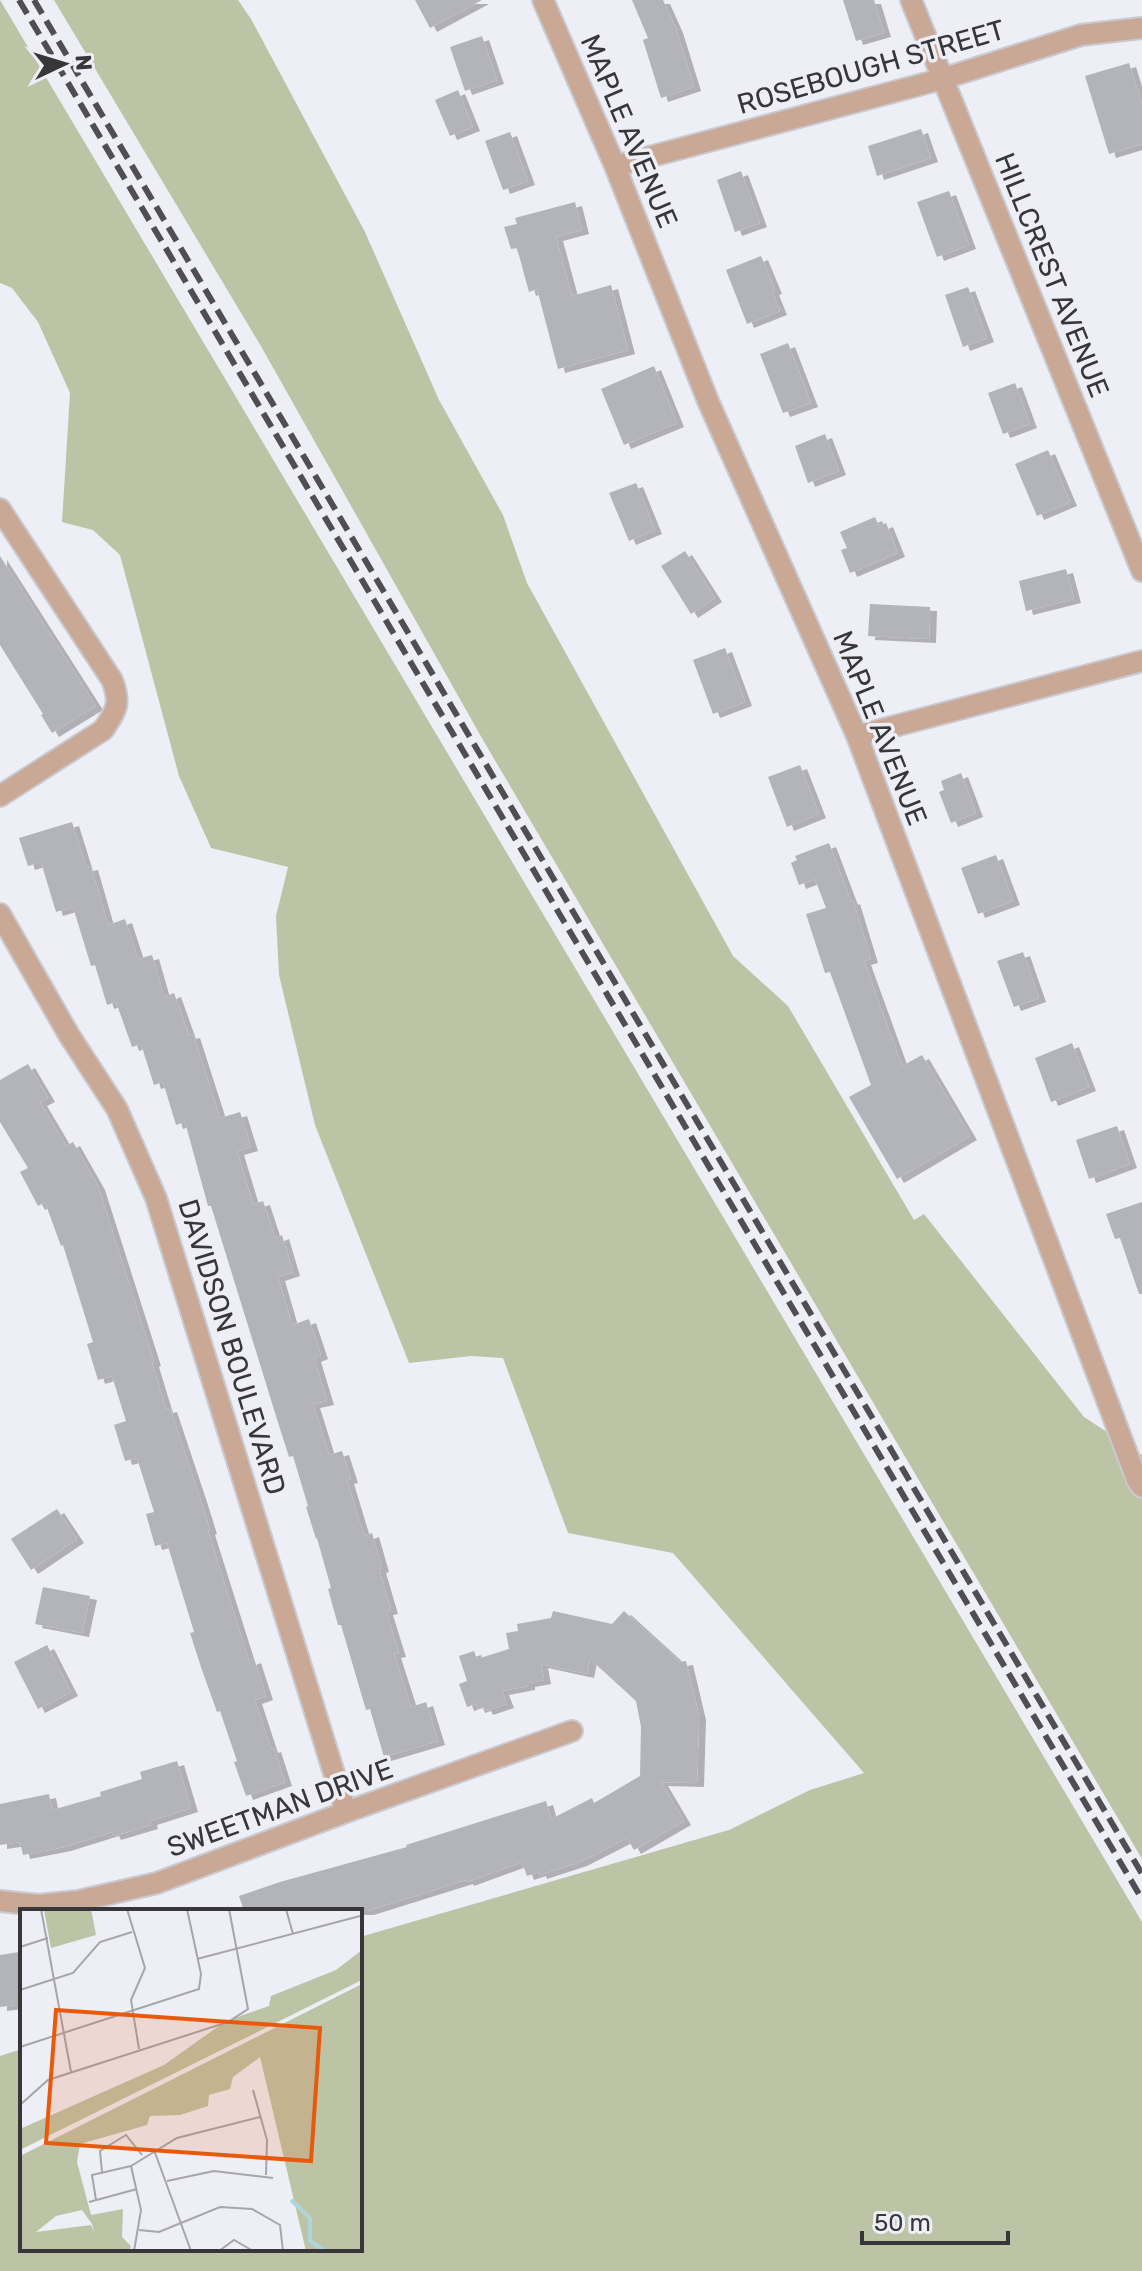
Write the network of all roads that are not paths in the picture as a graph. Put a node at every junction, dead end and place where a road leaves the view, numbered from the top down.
1 (543, 0) edge
2 (911, 0) edge
3 (1142, 28) edge
4 (942, 79) junction
5 (615, 166) junction
6 (0, 509) edge
7 (1142, 571) edge
8 (1142, 661) edge
9 (857, 736) junction
10 (0, 796) edge
11 (2, 922) edge
12 (1142, 1487) edge
13 (572, 1731) dead end
14 (346, 1812) junction
15 (0, 1901) edge

1 - 5 street, MAPLE AVENUE
2 - 4 street, HILLCREST AVENUE
3 - 4 street, ROSEBOUGH STREET
4 - 5 street, ROSEBOUGH STREET
4 - 7 street, HILLCREST AVENUE
5 - 9 street, MAPLE AVENUE
6 - 10 street
8 - 9 street
9 - 12 street, MAPLE AVENUE
11 - 14 street, DAVIDSON BOULEVARD
13 - 14 street, SWEETMAN DRIVE
14 - 15 street, SWEETMAN DRIVE

